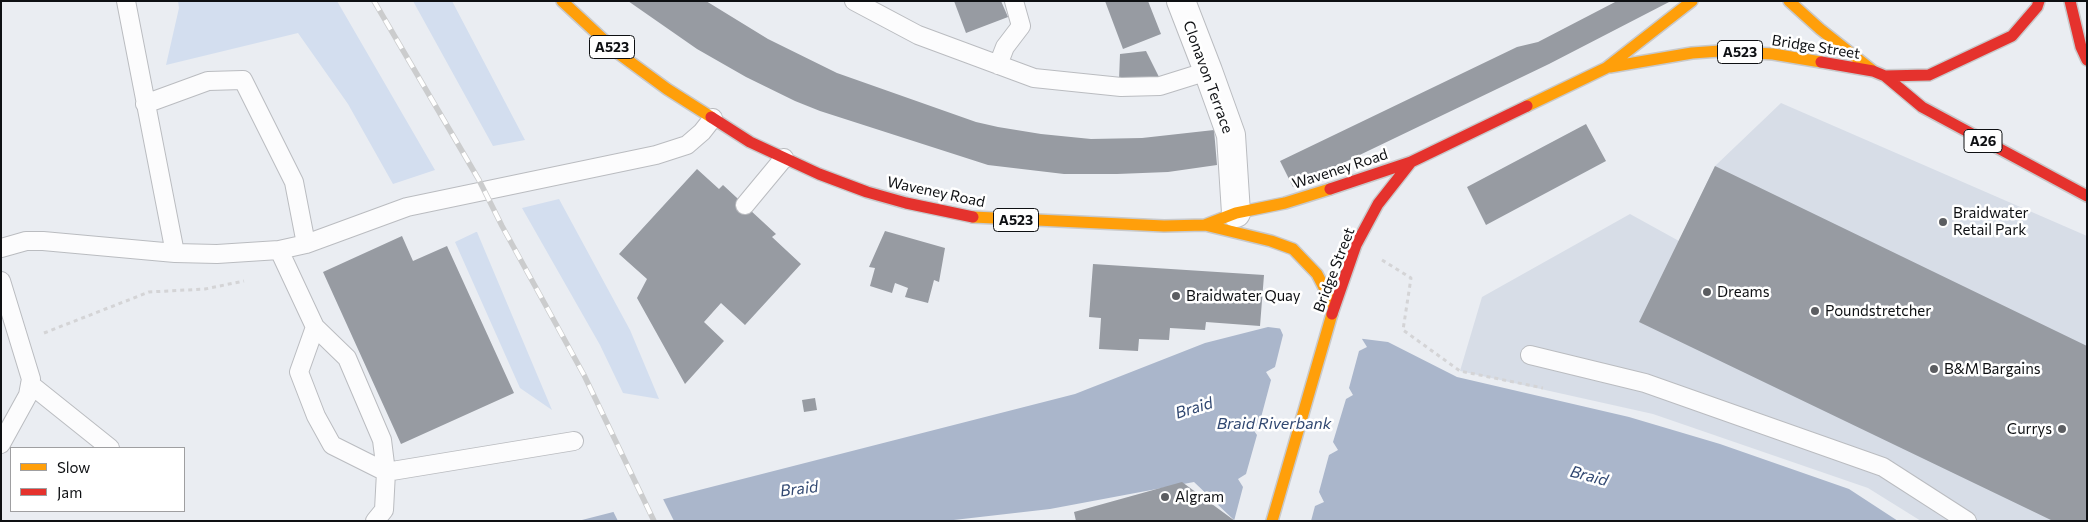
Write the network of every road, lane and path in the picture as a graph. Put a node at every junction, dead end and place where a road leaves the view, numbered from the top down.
1 (126, 1) edge
2 (562, 1) edge
3 (854, 1) edge
4 (1014, 1) edge
5 (1180, 1) edge
6 (1692, 1) edge
7 (1789, 1) edge
8 (2039, 1) edge
9 (2070, 1) edge
10 (2087, 60) edge
11 (998, 65) junction
12 (1606, 68) junction
13 (1208, 71) junction
14 (1873, 71) junction
15 (1885, 76) junction
16 (145, 104) junction
17 (713, 118) junction
18 (784, 158) junction
19 (1411, 162) junction
20 (2087, 196) edge
21 (744, 205) dead end
22 (1236, 213) junction
23 (1205, 225) junction
24 (306, 244) junction
25 (1, 248) edge
26 (279, 250) junction
27 (176, 253) junction
28 (1, 281) edge
29 (1334, 307) junction
30 (315, 327) junction
31 (20, 343) junction
32 (1530, 355) dead end
33 (30, 384) junction
34 (574, 441) dead end
35 (1, 444) edge
36 (109, 447) edge
37 (386, 472) junction
38 (375, 521) edge
39 (1272, 521) edge
40 (1967, 521) edge

1 - 16 lane
2 - 17 main road, Waveney Road / A523
3 - 11 lane
4 - 11 lane
5 - 13 street, Clonavon Terrace
6 - 12 main road, Bridge Street / A523
7 - 14 main road, A26
8 - 15 main road, A26
9 - 10 main road
11 - 13 lane
12 - 14 main road, Bridge Street / A523
12 - 19 main road, Bridge Street / A523
13 - 22 street, Clonavon Terrace
14 - 15 main road, A26
15 - 20 main road, A26
16 - 24 lane
16 - 27 lane
17 - 18 main road, Waveney Road / A523
17 - 24 lane
18 - 21 lane
18 - 23 main road, Waveney Road / A523
19 - 22 main road, Waveney Road / A523
19 - 29 main road, Bridge Street / A523
22 - 23 main road, Waveney Road / A523
23 - 29 main road
24 - 26 lane
25 - 27 lane
26 - 27 lane
26 - 30 lane
26 - 31 path
28 - 31 lane
29 - 39 main road, Bridge Street / A523
30 - 37 lane
30 - 37 lane
31 - 33 lane
32 - 40 lane
33 - 35 lane
33 - 36 lane
34 - 37 lane
37 - 38 lane

